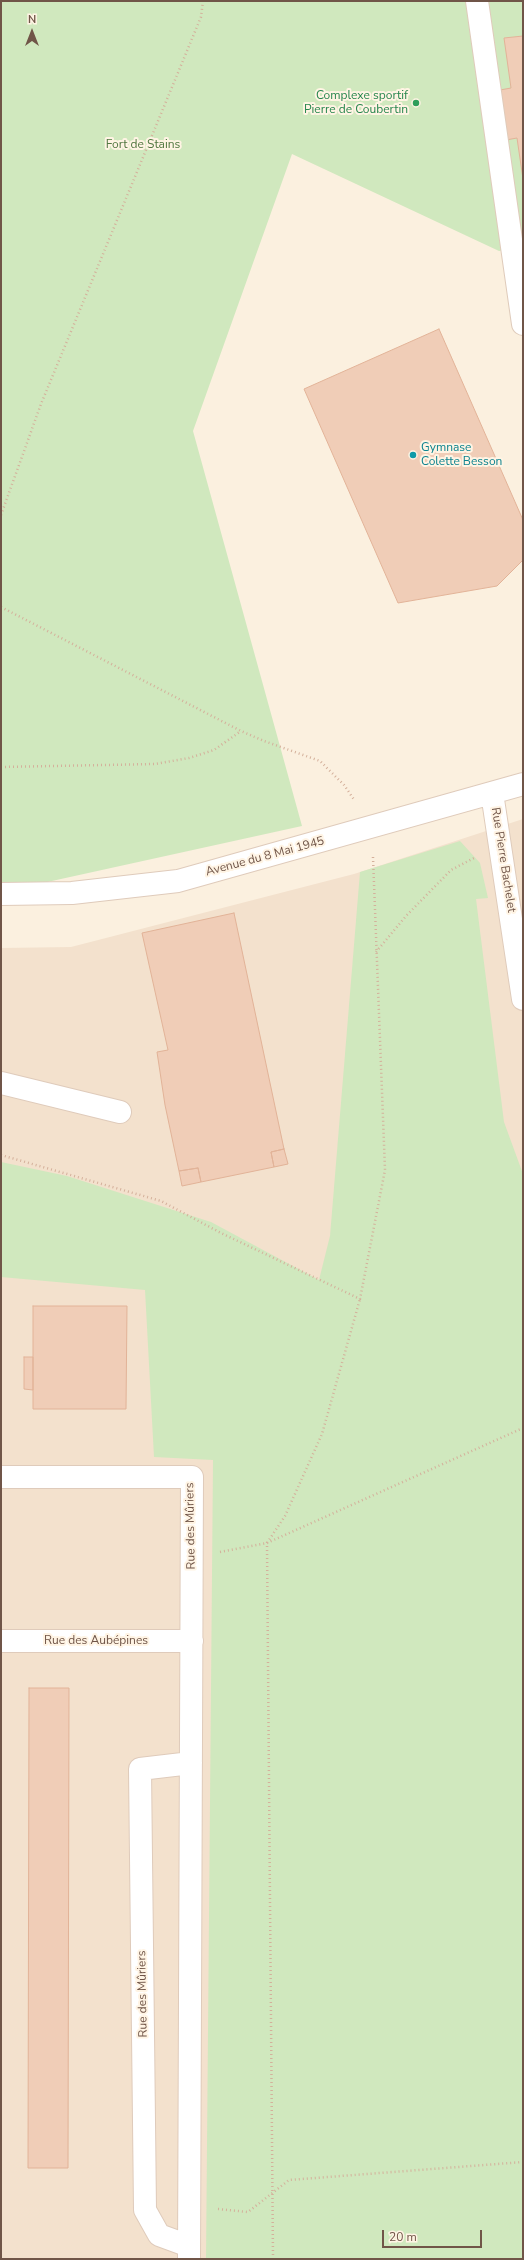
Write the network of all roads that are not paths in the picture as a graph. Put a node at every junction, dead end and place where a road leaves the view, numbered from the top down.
1 (477, 1) edge
2 (523, 324) edge
3 (523, 784) edge
4 (492, 793) junction
5 (1, 894) edge
6 (523, 999) edge
7 (1, 1083) edge
8 (120, 1112) dead end
9 (1, 1477) edge
10 (1, 1641) edge
11 (192, 1641) junction
12 (191, 1763) junction
13 (189, 2252) edge

1 - 2 street
3 - 4 street, Avenue du 8 Mai 1945
4 - 5 street, Avenue du 8 Mai 1945
4 - 6 street, Rue Pierre Bachelet
7 - 8 street
9 - 11 street, Rue des Mûriers
10 - 11 street, Rue des Aubépines
11 - 12 street, Rue des Mûriers
12 - 13 street, Rue des Mûriers
12 - 13 street, Rue des Mûriers

